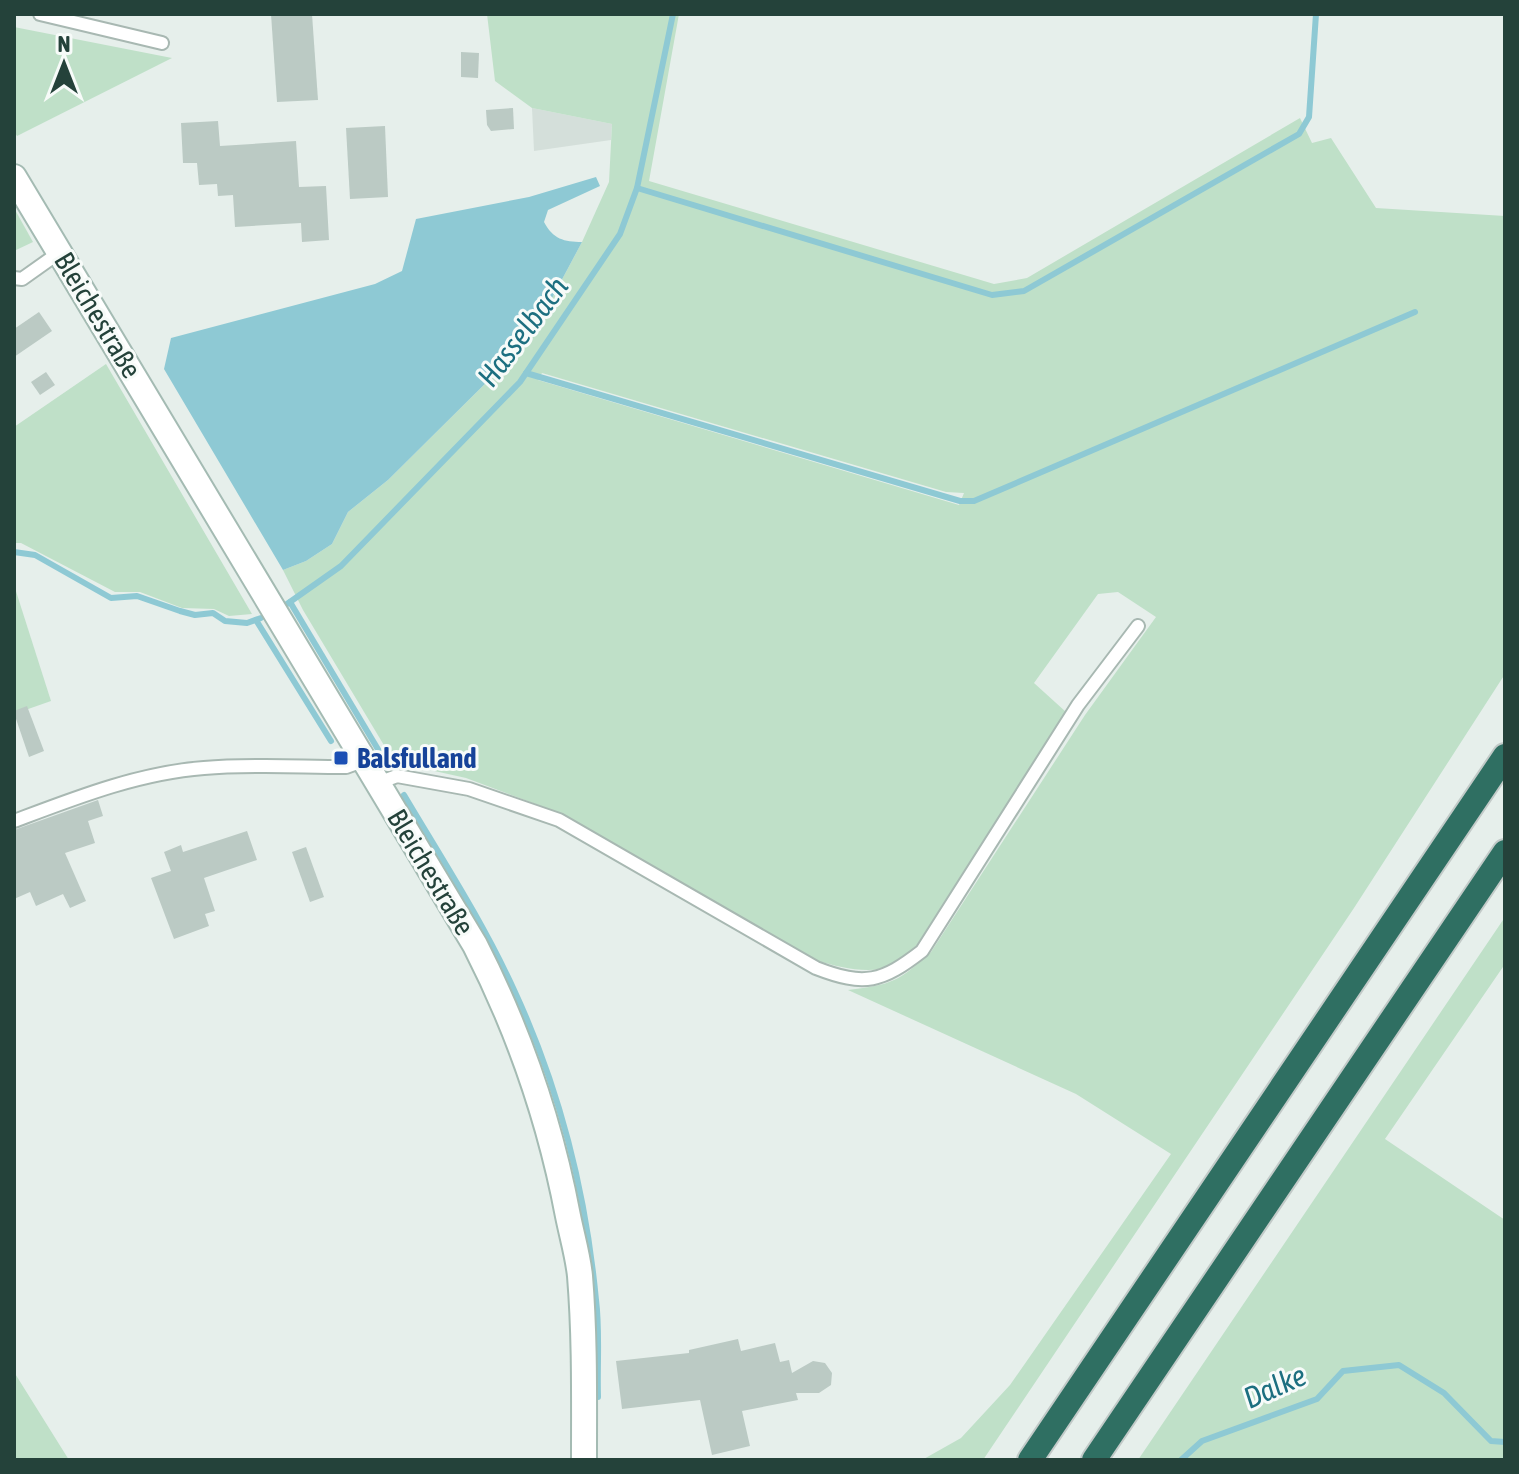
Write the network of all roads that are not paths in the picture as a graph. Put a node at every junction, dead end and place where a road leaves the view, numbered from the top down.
1 (40, 14) edge
2 (162, 43) dead end
3 (14, 177) edge
4 (60, 252) junction
5 (18, 279) edge
6 (14, 292) edge
7 (1138, 626) dead end
8 (1505, 756) edge
9 (365, 760) junction
10 (378, 783) junction
11 (14, 821) edge
12 (1505, 852) edge
13 (584, 1460) edge
14 (1030, 1460) edge
15 (1094, 1460) edge

1 - 2 lane
3 - 4 street, Bleichestraße
4 - 5 lane
4 - 9 street, Bleichestraße
5 - 6 lane
7 - 10 lane
8 - 14 highway
9 - 10 street, Bleichestraße
9 - 11 lane
10 - 13 street, Bleichestraße
12 - 15 highway

